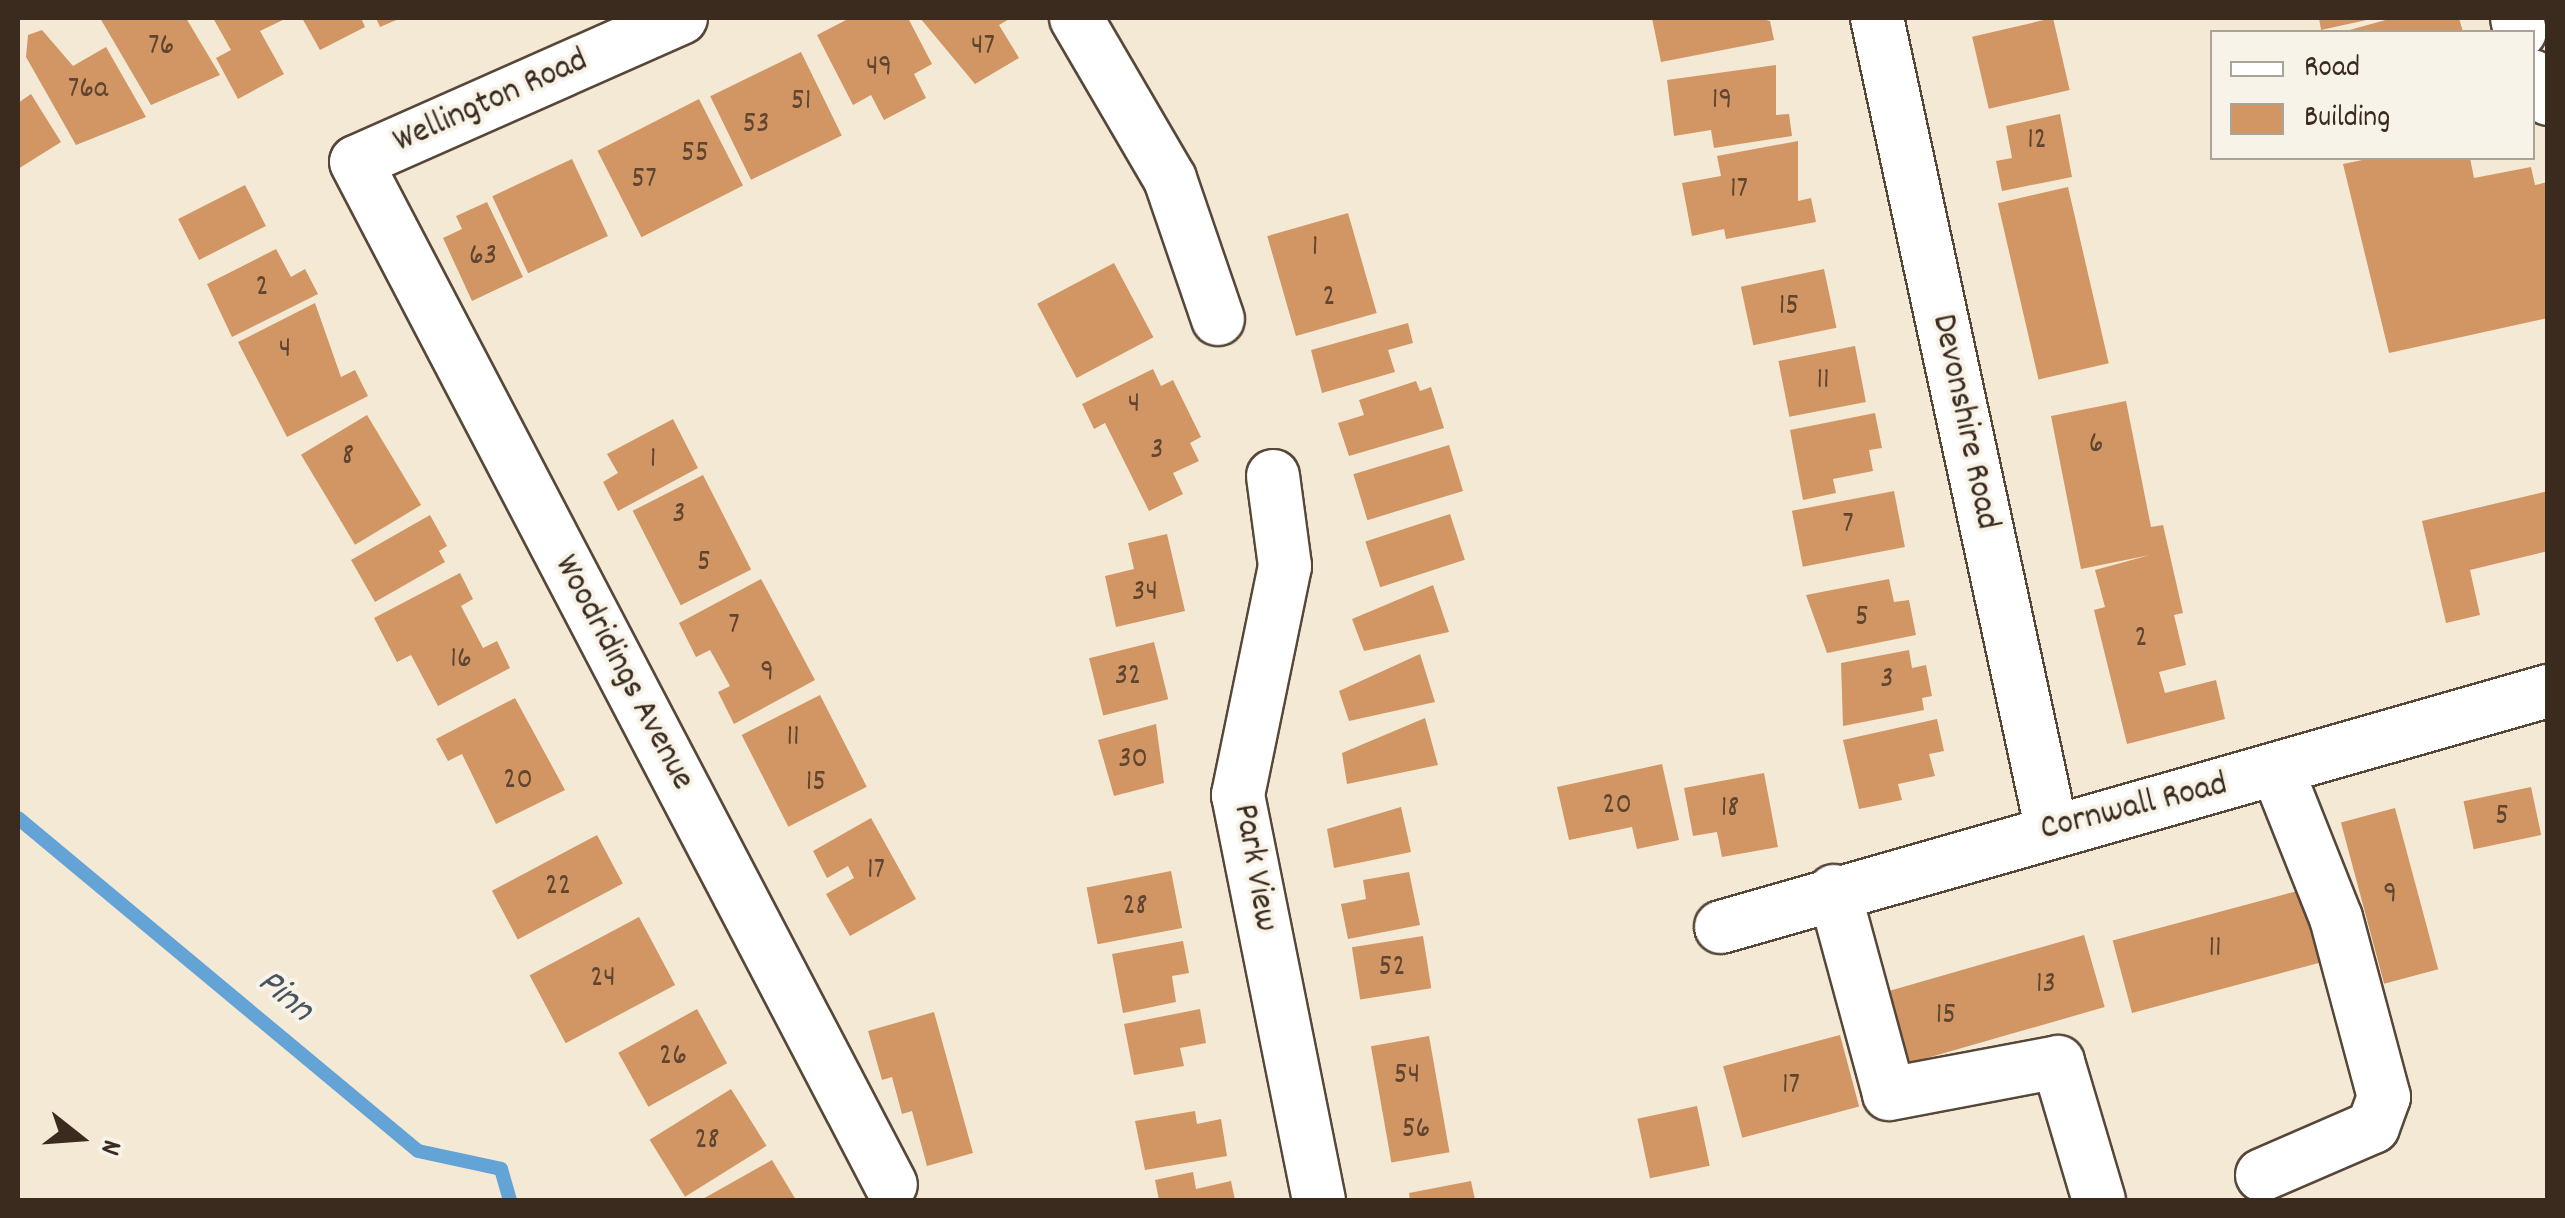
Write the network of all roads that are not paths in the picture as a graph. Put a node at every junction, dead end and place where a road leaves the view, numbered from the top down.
1 (681, 18) edge
2 (1076, 18) edge
3 (1877, 18) edge
4 (356, 162) joint
5 (1218, 319) dead end
6 (1273, 476) dead end
7 (2548, 691) edge
8 (2278, 772) junction
9 (2052, 827) junction
10 (1834, 891) junction
11 (1721, 927) dead end
12 (2262, 1176) dead end
13 (891, 1185) dead end
14 (1318, 1200) edge
15 (2098, 1200) edge

1 - 4 street, Wellington Road
2 - 5 street
3 - 9 street, Devonshire Road
4 - 13 street, Woodridings Avenue
6 - 14 street, Park View
7 - 8 street, Cornwall Road
8 - 9 street, Cornwall Road
8 - 12 street
9 - 10 street, Cornwall Road
10 - 11 street, Cornwall Road
10 - 15 street

